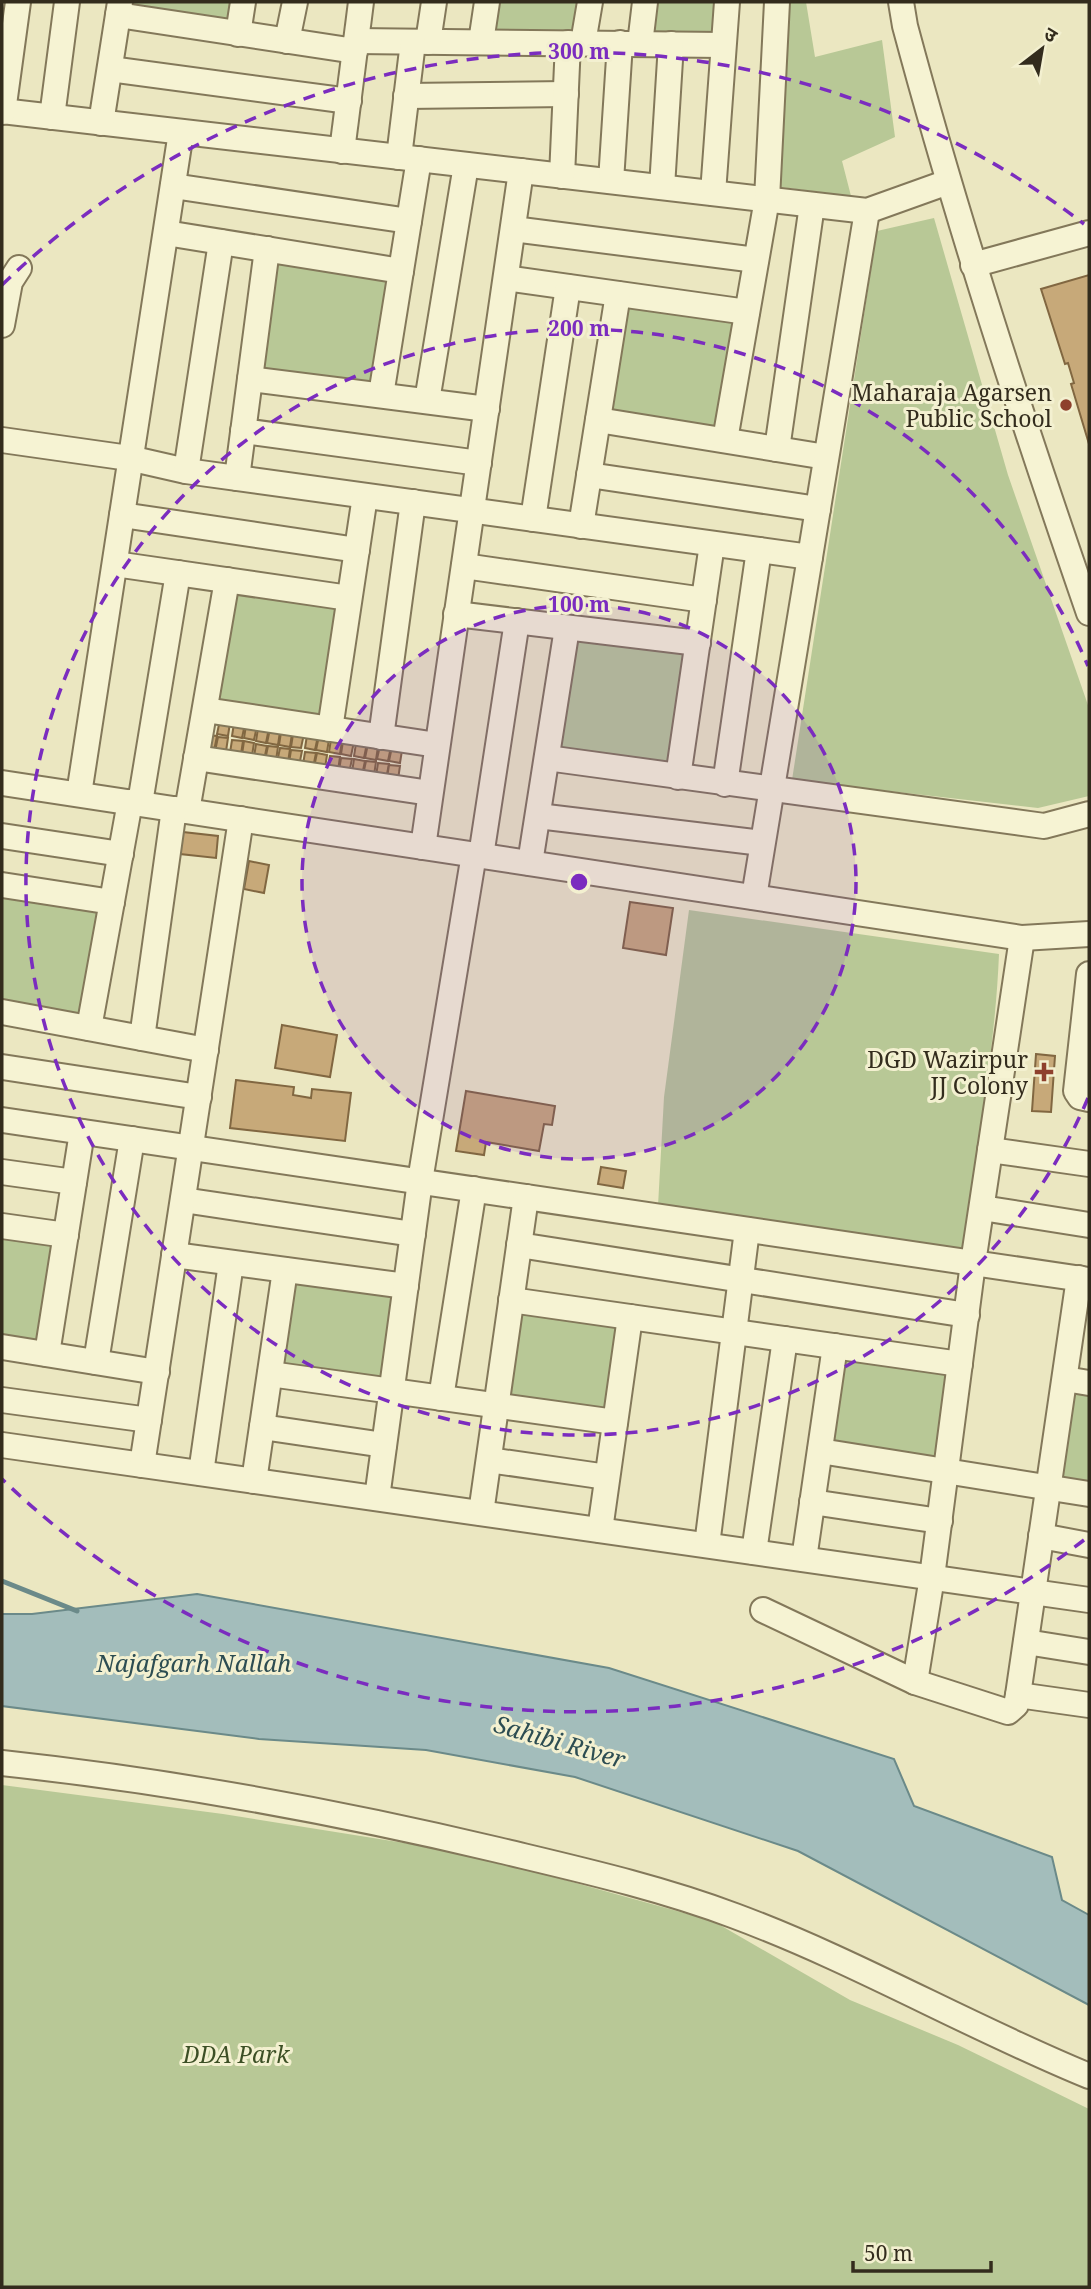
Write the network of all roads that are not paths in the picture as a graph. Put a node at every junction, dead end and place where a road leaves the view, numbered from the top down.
1 (18, 2) edge
2 (67, 2) edge
3 (243, 2) edge
4 (295, 2) edge
5 (361, 2) edge
6 (434, 2) edge
7 (487, 2) edge
8 (590, 2) edge
9 (645, 2) edge
10 (727, 2) edge
11 (777, 2) edge
12 (900, 2) edge
13 (119, 9) edge
14 (238, 34) junction
15 (287, 41) junction
16 (420, 42) junction
17 (481, 42) junction
18 (576, 43) junction
19 (630, 44) junction
20 (671, 44) junction
21 (723, 44) junction
22 (356, 46) junction
23 (110, 69) junction
24 (566, 94) junction
25 (406, 96) junction
26 (349, 101) junction
27 (3, 112) edge
28 (52, 117) junction
29 (101, 123) junction
30 (181, 132) junction
31 (342, 151) junction
32 (409, 158) junction
33 (467, 165) junction
34 (521, 171) junction
35 (562, 176) junction
36 (611, 181) junction
37 (948, 182) junction
38 (173, 186) junction
39 (662, 187) junction
40 (713, 193) junction
41 (767, 199) junction
42 (812, 205) junction
43 (867, 211) junction
44 (409, 221) junction
45 (513, 229) junction
46 (166, 233) junction
47 (1089, 233) edge
48 (221, 242) junction
49 (267, 249) junction
50 (756, 260) junction
51 (973, 265) junction
52 (19, 268) dead end
53 (401, 271) junction
54 (506, 278) junction
55 (568, 287) junction
56 (618, 294) junction
57 (747, 312) junction
58 (2, 324) edge
59 (250, 379) junction
60 (381, 395) junction
61 (427, 401) junction
62 (486, 409) junction
63 (598, 420) junction
64 (243, 431) junction
65 (2, 440) edge
66 (725, 440) junction
67 (777, 449) junction
68 (826, 457) junction
69 (129, 458) junction
70 (478, 463) junction
71 (186, 471) junction
72 (589, 475) junction
73 (237, 478) junction
74 (365, 496) junction
75 (413, 502) junction
76 (818, 509) junction
77 (472, 510) junction
78 (122, 516) junction
79 (533, 519) junction
80 (581, 526) junction
81 (712, 544) junction
82 (357, 550) junction
83 (759, 550) junction
84 (810, 557) junction
85 (115, 564) junction
86 (464, 566) junction
87 (178, 573) junction
88 (227, 580) junction
89 (349, 598) junction
90 (704, 600) junction
91 (1089, 613) edge
92 (456, 614) junction
93 (517, 621) junction
94 (567, 628) junction
95 (698, 643) junction
96 (205, 710) junction
97 (330, 729) junction
98 (381, 737) junction
99 (437, 745) junction
100 (196, 758) junction
101 (547, 758) junction
102 (678, 777) junction
103 (2, 783) edge
104 (725, 784) junction
105 (771, 791) junction
106 (430, 793) junction
107 (79, 794) junction
108 (135, 803) junction
109 (181, 810) junction
110 (1089, 814) edge
111 (538, 816) junction
112 (241, 819) junction
113 (2, 836) edge
114 (762, 843) junction
115 (422, 847) junction
116 (121, 854) junction
117 (478, 855) junction
118 (530, 863) junction
119 (2, 885) edge
120 (754, 897) junction
121 (112, 902) junction
122 (1089, 934) edge
123 (1022, 938) junction
124 (1089, 974) edge
125 (1088, 1001) edge
126 (2, 1012) edge
127 (89, 1028) junction
128 (142, 1038) junction
129 (206, 1050) junction
130 (1084, 1058) edge
131 (2, 1067) edge
132 (199, 1097) junction
133 (1089, 1098) edge
134 (2, 1120) edge
135 (82, 1132) junction
136 (132, 1139) junction
137 (191, 1148) junction
138 (990, 1150) junction
139 (1089, 1164) edge
140 (2, 1172) edge
141 (420, 1181) junction
142 (74, 1182) junction
143 (474, 1189) junction
144 (526, 1197) junction
145 (183, 1200) junction
146 (982, 1208) junction
147 (1089, 1225) edge
148 (2, 1226) edge
149 (747, 1230) junction
150 (413, 1234) junction
151 (66, 1235) junction
152 (519, 1245) junction
153 (174, 1255) junction
154 (231, 1263) junction
155 (973, 1263) junction
156 (285, 1270) junction
157 (1084, 1279) edge
158 (741, 1280) junction
159 (406, 1286) junction
160 (511, 1300) junction
161 (967, 1315) junction
162 (630, 1317) junction
163 (734, 1332) junction
164 (785, 1339) junction
165 (835, 1346) junction
166 (2, 1347) edge
167 (47, 1354) junction
168 (96, 1362) junction
169 (960, 1364) junction
170 (157, 1372) junction
171 (270, 1374) junction
172 (1065, 1379) junction
173 (1089, 1383) edge
174 (391, 1391) junction
175 (440, 1398) junction
176 (2, 1400) edge
177 (496, 1406) junction
178 (149, 1420) junction
179 (615, 1422) junction
180 (262, 1427) junction
181 (2, 1445) edge
182 (384, 1445) junction
183 (820, 1451) junction
184 (489, 1460) junction
185 (142, 1465) junction
186 (946, 1471) junction
187 (201, 1473) junction
188 (607, 1477) junction
189 (254, 1481) junction
190 (1048, 1487) junction
191 (1089, 1494) edge
192 (377, 1498) junction
193 (812, 1502) junction
194 (481, 1513) junction
195 (940, 1521) junction
196 (600, 1530) junction
197 (1041, 1536) junction
198 (707, 1545) junction
199 (1089, 1545) edge
200 (754, 1552) junction
201 (804, 1559) junction
202 (932, 1577) junction
203 (1033, 1591) junction
204 (1089, 1600) edge
205 (763, 1610) dead end
206 (1026, 1642) junction
207 (1089, 1652) edge
208 (915, 1682) junction
209 (1018, 1695) junction
210 (1089, 1705) edge
211 (2, 1763) edge
212 (1089, 2076) edge

1 - 27 street
2 - 28 street
3 - 14 street
4 - 15 street
5 - 22 street
6 - 16 street
7 - 17 street
8 - 18 street
9 - 19 street
10 - 21 street
11 - 41 street
12 - 37 street
13 - 14 street
13 - 23 street
14 - 15 street
15 - 22 street
16 - 17 street
16 - 22 street
16 - 25 street
17 - 18 street
18 - 19 street
18 - 24 street
19 - 20 street
19 - 36 street
20 - 21 street
20 - 39 street
21 - 40 street
22 - 26 street
23 - 26 street
23 - 29 street
24 - 25 street
24 - 35 street
25 - 32 street
26 - 31 street
27 - 28 street
28 - 29 street
29 - 30 street
30 - 31 street
30 - 38 street
31 - 32 street
32 - 33 street
32 - 44 street
33 - 34 street
33 - 61 street
34 - 35 street
34 - 45 street
35 - 36 street
36 - 39 street
37 - 43 street
37 - 51 street
38 - 44 street
38 - 46 street
39 - 40 street
40 - 41 street
41 - 42 street
41 - 50 street
42 - 43 street
42 - 67 street
43 - 68 street
44 - 53 street
45 - 50 street
45 - 54 street
46 - 48 street
46 - 69 street
47 - 51 street
48 - 49 street
48 - 71 street
49 - 53 street
49 - 59 street
50 - 57 street
51 - 91 street
52 - 58 street
53 - 60 street
54 - 55 street
54 - 62 street
55 - 56 street
55 - 79 street
56 - 57 street
56 - 63 street
57 - 66 street
59 - 60 street
59 - 64 street
60 - 61 street
61 - 62 street
62 - 70 street
63 - 66 street
63 - 72 street
64 - 70 street
64 - 73 street
65 - 69 street
66 - 67 street
67 - 68 street
68 - 76 street
69 - 71 street
69 - 78 street
70 - 77 street
71 - 73 street
72 - 76 street
72 - 80 street
73 - 74 street
74 - 75 street
74 - 82 street
75 - 77 street
75 - 98 street
76 - 84 street
77 - 79 street
77 - 86 street
78 - 82 street
78 - 85 street
79 - 80 street
80 - 81 street
81 - 83 street
81 - 90 street
82 - 89 street
83 - 84 street
83 - 104 street
84 - 105 street
85 - 87 street
85 - 107 street
86 - 90 street
86 - 92 street
87 - 88 street
87 - 108 street
88 - 89 street
88 - 96 street
89 - 97 street
90 - 95 street
92 - 93 street
92 - 99 street
93 - 94 street
93 - 117 street
94 - 95 street
94 - 101 street
95 - 102 street
96 - 97 street
96 - 100 street
97 - 98 street
98 - 99 street
99 - 106 street
100 - 106 street
100 - 109 street
101 - 102 street
101 - 111 street
102 - 104 street
103 - 107 street
104 - 105 street
105 - 110 street
105 - 114 street
106 - 115 street
107 - 108 street
108 - 109 street
108 - 116 street
109 - 112 street
109 - 128 street
111 - 114 street
111 - 118 street
112 - 115 street
112 - 129 street
113 - 116 street
114 - 120 street
115 - 117 street
116 - 121 street
117 - 118 street
117 - 141 street
118 - 120 street
119 - 121 street
120 - 123 street
121 - 127 street
122 - 123 street
123 - 138 street
124 - 125 street
125 - 130 street
126 - 127 street
127 - 128 street
128 - 129 street
129 - 132 street
130 - 133 street
131 - 132 street
132 - 137 street
134 - 135 street
135 - 136 street
135 - 142 street
136 - 137 street
136 - 168 street
137 - 141 street
137 - 145 street
138 - 139 street
138 - 146 street
140 - 142 street
141 - 143 street
141 - 150 street
142 - 151 street
143 - 144 street
143 - 175 street
144 - 149 street
144 - 152 street
145 - 150 street
145 - 153 street
146 - 147 street
146 - 155 street
148 - 151 street
149 - 155 street
149 - 158 street
150 - 159 street
151 - 167 street
152 - 158 street
152 - 160 street
153 - 154 street
153 - 170 street
154 - 156 street
154 - 187 street
155 - 157 street
155 - 161 street
156 - 159 street
156 - 171 street
157 - 172 street
158 - 161 street
158 - 163 street
159 - 174 street
160 - 162 street
160 - 177 street
161 - 169 street
162 - 163 street
162 - 179 street
163 - 164 street
163 - 198 street
164 - 165 street
164 - 200 street
165 - 169 street
165 - 183 street
166 - 167 street
167 - 168 street
168 - 170 street
169 - 186 street
170 - 178 street
171 - 174 street
171 - 180 street
172 - 173 street
172 - 190 street
174 - 175 street
174 - 182 street
175 - 177 street
176 - 178 street
177 - 179 street
177 - 184 street
178 - 185 street
179 - 188 street
180 - 182 street
180 - 189 street
181 - 185 street
182 - 192 street
183 - 186 street
183 - 193 street
184 - 188 street
184 - 194 street
185 - 187 street
186 - 190 street
186 - 195 street
187 - 189 street
188 - 196 street
189 - 192 street
190 - 191 street
190 - 197 street
192 - 194 street
193 - 195 street
193 - 201 street
194 - 196 street
195 - 202 street
196 - 198 street
197 - 199 street
197 - 203 street
198 - 200 street
200 - 201 street
201 - 202 street
202 - 203 street
202 - 208 street
203 - 204 street
203 - 206 street
205 - 208 street
206 - 207 street
206 - 209 street
208 - 209 street
209 - 210 street
211 - 212 street

